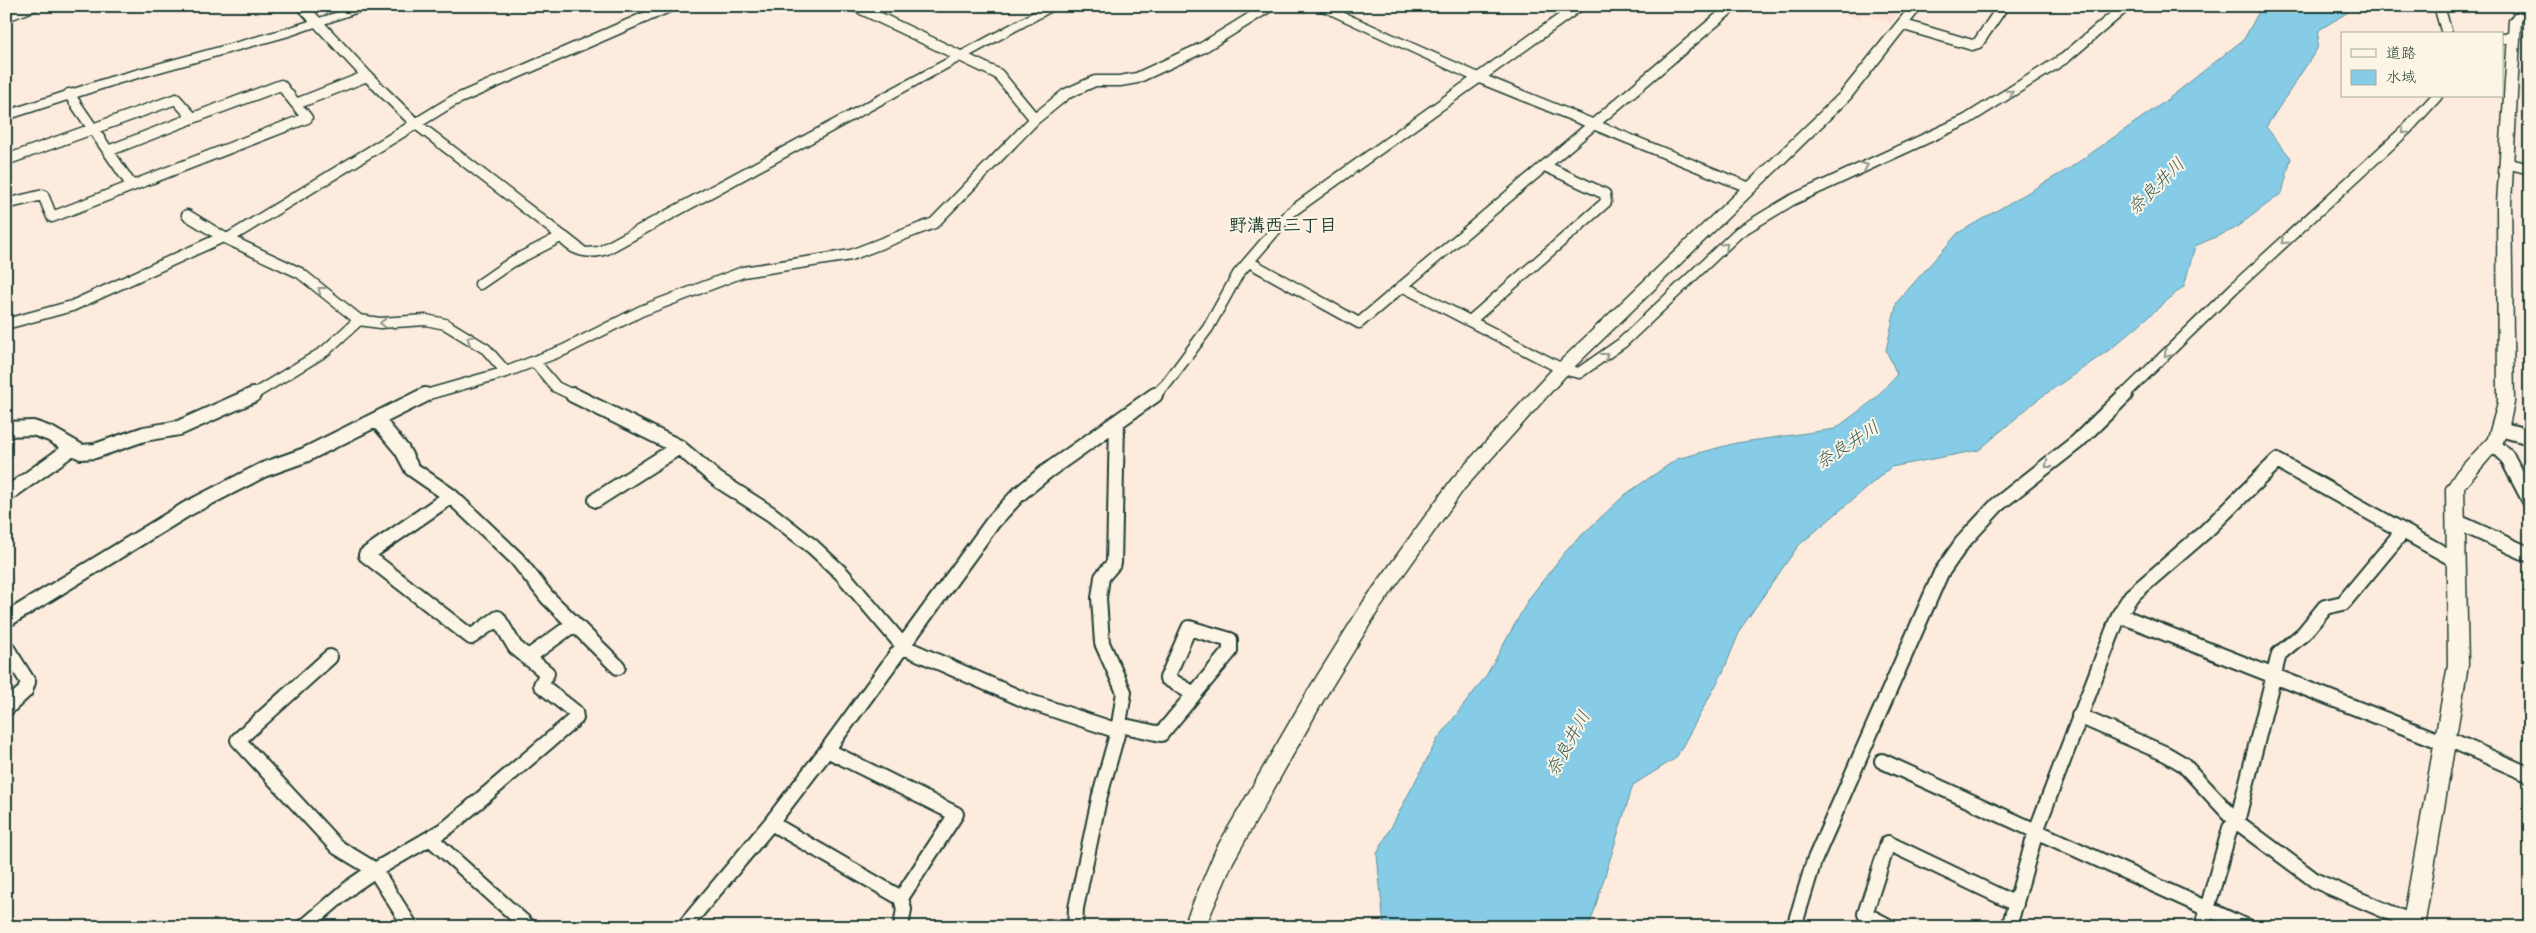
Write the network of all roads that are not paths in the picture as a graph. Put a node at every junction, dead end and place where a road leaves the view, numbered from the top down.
1 (33, 6) edge
2 (302, 6) edge
3 (370, 6) edge
4 (671, 6) edge
5 (855, 6) edge
6 (1055, 6) edge
7 (1270, 6) edge
8 (1318, 6) edge
9 (1579, 6) edge
10 (1733, 6) edge
11 (1917, 6) edge
12 (2002, 6) edge
13 (2126, 6) edge
14 (2439, 6) edge
15 (2527, 6) edge
16 (6, 16) edge
17 (319, 23) junction
18 (1904, 26) junction
19 (2446, 32) edge
20 (2508, 38) edge
21 (961, 57) junction
22 (367, 76) junction
23 (1479, 78) junction
24 (69, 94) junction
25 (2435, 98) edge
26 (296, 104) junction
27 (6, 116) edge
28 (193, 118) junction
29 (1036, 119) junction
30 (415, 123) junction
31 (1594, 125) junction
32 (92, 129) junction
33 (108, 151) junction
34 (6, 160) edge
35 (2506, 163) junction
36 (1545, 166) junction
37 (2530, 169) edge
38 (132, 186) junction
39 (1750, 188) junction
40 (6, 204) edge
41 (187, 215) dead end
42 (562, 236) junction
43 (226, 238) junction
44 (1249, 262) junction
45 (480, 284) dead end
46 (1402, 286) junction
47 (359, 320) junction
48 (1470, 321) junction
49 (6, 324) edge
50 (534, 361) junction
51 (1562, 369) junction
52 (506, 372) junction
53 (377, 420) junction
54 (1117, 423) junction
55 (6, 429) edge
56 (2497, 436) junction
57 (2530, 437) edge
58 (679, 447) junction
59 (72, 448) junction
60 (6, 495) edge
61 (451, 496) junction
62 (596, 500) dead end
63 (2530, 501) edge
64 (2455, 521) junction
65 (2403, 531) junction
66 (2530, 555) edge
67 (2457, 562) junction
68 (2119, 615) junction
69 (6, 620) edge
70 (574, 624) junction
71 (6, 647) edge
72 (904, 647) junction
73 (330, 657) dead end
74 (527, 658) junction
75 (618, 667) dead end
76 (2275, 675) junction
77 (1194, 694) junction
78 (6, 709) edge
79 (2080, 716) junction
80 (1119, 728) junction
81 (2446, 740) junction
82 (828, 750) junction
83 (1882, 762) dead end
84 (2530, 775) edge
85 (2236, 822) junction
86 (771, 823) junction
87 (2036, 831) junction
88 (430, 838) junction
89 (375, 870) junction
90 (901, 898) junction
91 (2016, 904) junction
92 (2207, 908) junction
93 (2414, 925) edge
94 (304, 927) edge
95 (411, 927) edge
96 (529, 927) edge
97 (684, 927) edge
98 (901, 927) edge
99 (1075, 927) edge
100 (1194, 927) edge
101 (1794, 927) edge
102 (1890, 927) edge
103 (2009, 927) edge
104 (2202, 927) edge
105 (2247, 927) edge

1 - 16 street
2 - 17 street
3 - 17 street
4 - 30 street
5 - 21 street
6 - 21 street
7 - 29 street
8 - 23 street
9 - 23 street
10 - 31 street
11 - 18 street
12 - 18 street
51 -> 13 street
14 - 19 street
15 - 20 street
17 - 22 street
17 - 24 street
18 - 39 street
20 - 35 street
21 - 29 street
21 - 42 street
22 - 26 street
22 - 30 street
23 - 31 street
23 - 44 street
24 - 27 street
24 - 32 street
25 -> 101 street
26 - 28 street
26 - 38 street
28 - 32 street
28 - 33 street
29 - 50 street
30 - 42 street
30 - 43 street
31 - 36 street
31 - 39 street
32 - 33 street
32 - 34 street
33 - 38 street
35 - 37 street
35 - 56 street
36 - 46 street
36 - 48 street
38 - 40 street
39 - 51 street
41 - 43 street
42 - 45 street
47 -> 43 street
43 - 49 street
44 - 46 street
44 - 54 street
46 - 48 street
52 -> 47 street
47 - 59 street
48 - 51 street
50 - 52 street
50 - 58 street
51 - 100 street
52 - 53 street
53 - 61 street
53 - 69 street
54 - 72 street
54 - 80 street
55 - 59 street
56 - 57 street
56 - 63 street
56 - 64 street
58 - 62 street
58 - 72 street
59 - 60 street
61 - 70 street
61 - 74 street
64 - 66 street
64 - 67 street
65 - 67 street
65 - 68 street
65 - 76 street
67 - 81 street
68 - 76 street
68 - 79 street
70 - 74 street
70 - 75 street
71 - 78 street
72 - 80 street
72 - 82 street
73 - 89 street
74 - 88 street
76 - 81 street
76 - 85 street
77 - 77 street
77 - 80 street
79 - 85 street
79 - 87 street
80 - 99 street
81 - 84 street
81 - 93 street
82 - 86 street
82 - 90 street
83 - 87 street
85 - 92 street
85 - 93 street
86 - 90 street
86 - 97 street
87 - 91 street
87 - 92 street
88 - 89 street
88 - 96 street
89 - 94 street
89 - 95 street
90 - 98 street
91 - 102 street
91 - 103 street
92 - 104 street
92 - 105 street

